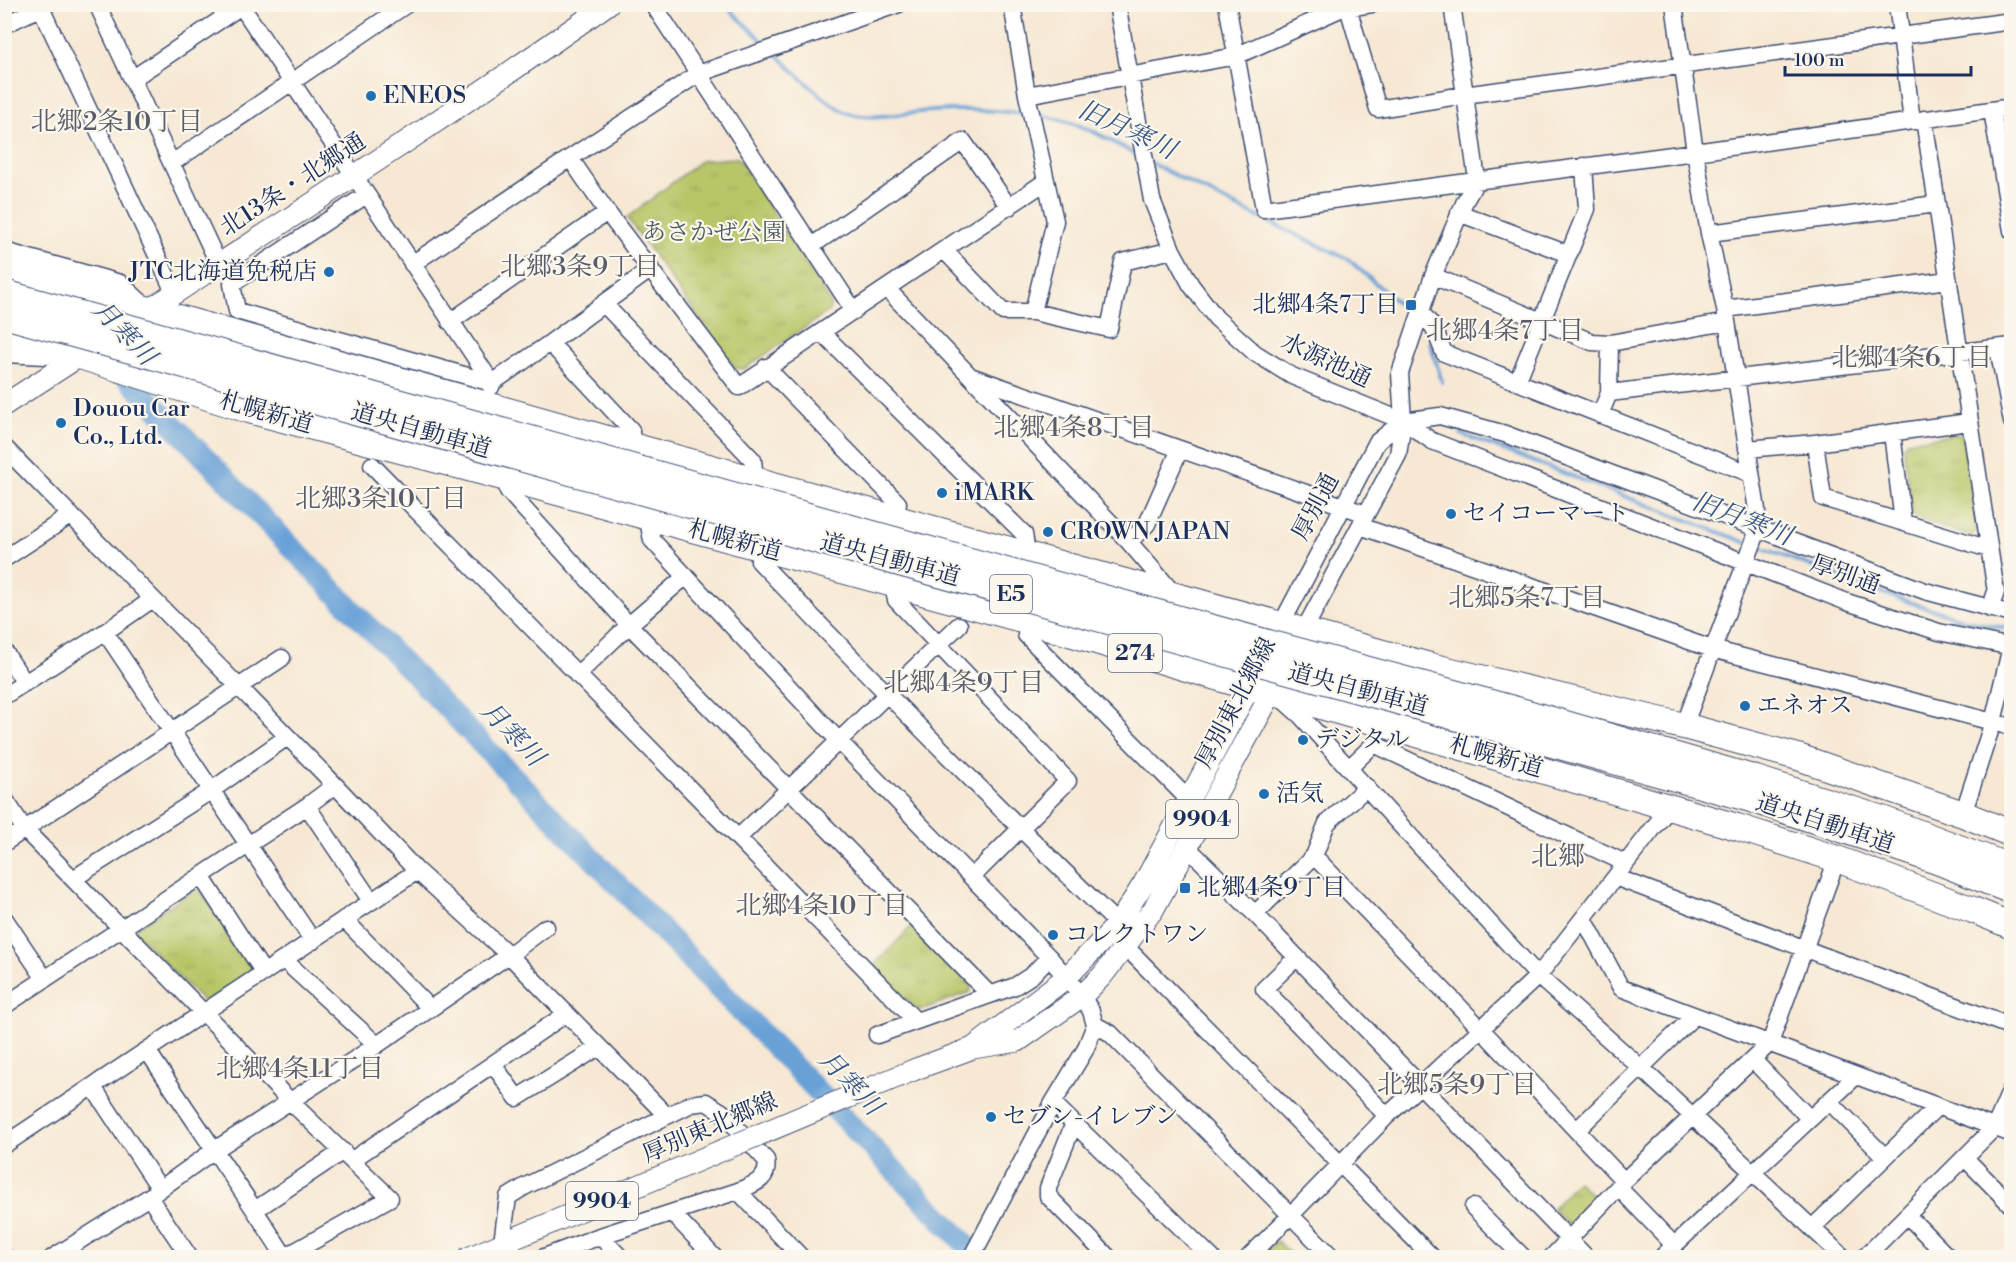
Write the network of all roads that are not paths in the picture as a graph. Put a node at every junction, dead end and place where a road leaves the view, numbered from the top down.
1 (97, 4) edge
2 (608, 4) edge
3 (653, 4) edge
4 (899, 4) edge
5 (1012, 4) edge
6 (1118, 4) edge
7 (1227, 4) edge
8 (1372, 4) edge
9 (1452, 4) edge
10 (1674, 4) edge
11 (1897, 4) edge
12 (240, 5) edge
13 (406, 5) edge
14 (44, 6) edge
15 (1347, 6) edge
16 (18, 10) edge
17 (2012, 21) edge
18 (4, 25) edge
19 (1901, 36) junction
20 (1236, 56) junction
21 (1683, 65) junction
22 (698, 74) junction
23 (1130, 75) junction
24 (132, 79) junction
25 (290, 82) junction
26 (1464, 95) junction
27 (1029, 102) junction
28 (2012, 107) edge
29 (1992, 110) junction
30 (1918, 120) junction
31 (1695, 152) junction
32 (570, 158) junction
33 (172, 163) junction
34 (1584, 166) junction
35 (353, 175) junction
36 (1477, 180) junction
37 (1046, 182) junction
38 (366, 195) junction
39 (1937, 204) junction
40 (1009, 207) junction
41 (607, 212) junction
42 (1459, 213) junction
43 (2012, 231) edge
44 (1709, 233) junction
45 (813, 245) junction
46 (944, 250) junction
47 (1172, 250) junction
48 (4, 251) edge
49 (1568, 254) junction
50 (412, 264) junction
51 (219, 265) junction
52 (651, 269) junction
53 (4, 272) edge
54 (1433, 276) junction
55 (1948, 280) junction
56 (887, 289) junction
57 (4, 293) edge
58 (175, 294) junction
59 (604, 304) junction
60 (150, 310) junction
61 (854, 311) junction
62 (1420, 311) junction
63 (1033, 312) junction
64 (4, 315) edge
65 (1726, 316) junction
66 (1542, 320) junction
67 (450, 322) junction
68 (821, 332) junction
69 (4, 337) edge
70 (550, 343) junction
71 (1610, 343) junction
72 (2005, 347) edge
73 (1959, 352) junction
74 (4, 354) edge
75 (80, 356) junction
76 (766, 368) junction
77 (970, 376) junction
78 (1736, 378) junction
79 (1517, 382) junction
80 (1609, 393) junction
81 (489, 394) junction
82 (4, 405) edge
83 (1600, 415) junction
84 (1403, 421) junction
85 (1970, 422) junction
86 (2012, 422) edge
87 (1892, 433) junction
88 (1815, 443) junction
89 (632, 446) junction
90 (4, 447) edge
91 (1180, 449) junction
92 (1748, 449) junction
93 (372, 465) dead end
94 (1751, 474) junction
95 (506, 478) junction
96 (755, 479) junction
97 (1344, 506) junction
98 (71, 515) junction
99 (647, 516) junction
100 (896, 518) junction
101 (1363, 520) junction
102 (1903, 522) junction
103 (1129, 542) junction
104 (1752, 542) junction
105 (760, 548) junction
106 (1989, 549) junction
107 (1027, 553) junction
108 (4, 559) edge
109 (686, 576) junction
110 (893, 584) junction
111 (1176, 596) junction
112 (153, 599) junction
113 (1990, 609) junction
114 (2012, 614) edge
115 (1027, 621) junction
116 (628, 625) junction
117 (959, 625) dead end
118 (1293, 626) junction
119 (105, 632) junction
120 (939, 645) junction
121 (2011, 647) edge
122 (1712, 649) junction
123 (4, 651) edge
124 (282, 658) dead end
125 (577, 675) junction
126 (25, 683) junction
127 (238, 686) junction
128 (1261, 690) junction
129 (886, 694) junction
130 (4, 696) edge
131 (1517, 710) junction
132 (1993, 722) junction
133 (1684, 726) junction
134 (2012, 727) edge
135 (173, 731) junction
136 (1523, 735) junction
137 (287, 737) junction
138 (838, 740) junction
139 (1349, 768) junction
140 (335, 785) junction
141 (1367, 787) junction
142 (789, 788) junction
143 (212, 790) junction
144 (4, 798) edge
145 (1189, 800) junction
146 (307, 806) junction
147 (1669, 808) junction
148 (1964, 814) junction
149 (1020, 829) junction
150 (25, 830) junction
151 (2012, 834) edge
152 (738, 838) junction
153 (4, 843) edge
154 (249, 844) junction
155 (1186, 848) junction
156 (2012, 849) edge
157 (1314, 856) junction
158 (1837, 859) junction
159 (1625, 863) junction
160 (2012, 868) edge
161 (417, 871) junction
162 (201, 876) junction
163 (972, 877) junction
164 (1615, 877) junction
165 (73, 879) junction
166 (2012, 891) edge
167 (371, 902) junction
168 (2012, 908) edge
169 (1255, 914) junction
170 (4, 918) edge
171 (344, 919) junction
172 (1584, 919) junction
173 (1118, 924) junction
174 (2012, 926) edge
175 (546, 927) dead end
176 (121, 929) junction
177 (312, 941) junction
178 (1125, 946) junction
179 (1804, 950) junction
180 (508, 955) junction
181 (1049, 957) junction
182 (1297, 957) junction
183 (284, 960) junction
184 (264, 974) junction
185 (1538, 976) junction
186 (1067, 977) junction
187 (45, 979) junction
188 (989, 994) junction
189 (1082, 996) junction
190 (4, 1005) edge
191 (430, 1008) junction
192 (204, 1014) junction
193 (567, 1014) junction
194 (1694, 1016) junction
195 (915, 1020) junction
196 (1095, 1025) junction
197 (2012, 1027) edge
198 (1481, 1029) junction
199 (877, 1035) dead end
200 (1770, 1043) junction
201 (377, 1045) junction
202 (599, 1047) junction
203 (973, 1048) junction
204 (147, 1050) junction
205 (1752, 1060) junction
206 (493, 1064) junction
207 (1641, 1068) junction
208 (1856, 1076) junction
209 (1421, 1085) junction
210 (93, 1087) junction
211 (2012, 1087) edge
212 (290, 1101) junction
213 (1829, 1101) junction
214 (1053, 1102) junction
215 (1938, 1106) junction
216 (667, 1116) junction
217 (1387, 1116) junction
218 (1692, 1117) junction
219 (1810, 1119) junction
220 (1074, 1124) junction
221 (1995, 1128) junction
222 (1576, 1130) junction
223 (2012, 1134) edge
224 (4, 1145) edge
225 (213, 1150) junction
226 (348, 1156) junction
227 (1886, 1157) junction
228 (1965, 1158) junction
229 (1339, 1164) junction
230 (1751, 1172) junction
231 (1621, 1184) junction
232 (738, 1191) junction
233 (154, 1193) junction
234 (2012, 1206) edge
235 (1473, 1207) dead end
236 (255, 1210) junction
237 (672, 1213) junction
238 (1291, 1215) junction
239 (1907, 1215) junction
240 (1812, 1228) junction
241 (600, 1236) junction
242 (1569, 1239) junction
243 (508, 1250) edge
244 (292, 1256) edge
245 (52, 1257) edge
246 (190, 1257) edge
247 (468, 1257) edge
248 (542, 1257) edge
249 (621, 1257) edge
250 (715, 1257) edge
251 (802, 1257) edge
252 (971, 1257) edge
253 (1109, 1257) edge
254 (1212, 1257) edge
255 (1248, 1257) edge
256 (1333, 1257) edge
257 (1433, 1257) edge
258 (1524, 1257) edge
259 (1551, 1257) edge
260 (1587, 1257) edge
261 (1844, 1257) edge
262 (1864, 1257) edge
263 (1949, 1257) edge

1 - 24 street
2 - 35 main road, 北13条・北郷通
3 - 22 street
4 - 22 street
5 - 27 street
6 - 23 street, 水源池通
7 - 20 street
8 - 15 street
9 - 26 street
10 - 21 street
11 - 19 street
12 - 24 street
12 - 25 street
13 - 25 street
14 - 16 street
14 - 58 street
15 - 20 street
15 - 26 street
16 - 18 street
17 - 19 street
19 - 21 street
19 - 30 street
20 - 23 street
20 - 36 street
21 - 26 street
21 - 31 street
22 - 32 street
22 - 45 street
23 - 27 street
23 - 47 street, 水源池通
24 - 33 street
25 - 33 street
25 - 35 street
26 - 36 street
27 - 37 street
28 - 29 street
29 - 30 street
29 - 43 street
30 - 31 street
30 - 39 street
31 - 34 street
31 - 44 street
32 - 41 street
32 - 50 street
33 - 51 street
34 - 36 street
34 - 49 street
35 - 38 street
35 - 51 main road, 北13条・北郷通
36 - 42 street
37 - 40 street
37 - 63 street
38 - 50 street
38 - 81 street
39 - 44 street
39 - 55 street
40 - 45 street
40 - 46 street
41 - 52 street
41 - 67 street
42 - 49 street
42 - 54 street
44 - 65 street
45 - 61 street
46 - 56 street
46 - 63 street
47 - 63 street
47 - 84 street, 水源池通
48 - 60 street
49 - 66 street
50 - 67 street
51 - 58 main road, 北13条・北郷通
52 - 59 street
52 - 76 street
53 - 60 highway
54 - 62 street
54 - 66 street
55 - 65 street
55 - 73 street
56 - 61 street
56 - 77 street
57 - 131 highway, 道央自動車道 / E5, bridge
58 - 60 main road, 北13条・北郷通
59 - 70 street
59 - 96 street
60 - 75 main road, 北13条・北郷通, bridge
60 - 81 highway
61 - 68 street
62 - 79 street
62 - 84 street
64 - 136 highway, 道央自動車道 / E5, bridge
65 - 71 street
65 - 78 street
66 - 71 street
66 - 79 street
67 - 81 street
68 - 76 street
68 - 107 street
69 - 75 highway, 札幌新道 / 274
70 - 81 street
70 - 89 street
71 - 80 street
72 - 73 street
72 - 86 street
73 - 78 street
73 - 85 street
74 - 75 street
75 - 82 main road, 北13条・北郷通
75 - 95 highway, 札幌新道 / 274
76 - 100 street
77 - 91 street
77 - 103 street
78 - 80 street
78 - 92 street
79 - 83 street
80 - 83 street
81 - 89 highway
83 - 94 street
84 - 97 street, 厚別通
84 - 101 street, 厚別通
84 - 104 street, 厚別通
84 - 104 street, 厚別通
85 - 87 street
85 - 106 street
87 - 88 street
87 - 102 street
88 - 92 street
88 - 102 street
89 - 96 highway
90 - 98 street
91 - 97 street
91 - 103 street
92 - 94 street
93 - 125 street
94 - 104 street
95 - 99 highway, 札幌新道 / 274
95 - 116 street
96 - 100 highway
97 - 101 street
97 - 118 street, 厚別通
98 - 108 street
98 - 112 street
99 - 105 highway, 札幌新道 / 274
99 - 109 street
100 - 107 highway
101 - 118 street, 厚別通
101 - 122 street
102 - 106 street
103 - 111 street
104 - 113 street, 厚別通
104 - 121 street, 厚別通
104 - 122 street
105 - 110 highway, 札幌新道 / 274
105 - 129 street
106 - 113 street
107 - 111 highway
109 - 116 street
109 - 138 street
110 - 115 highway, 札幌新道 / 274
110 - 120 street
111 - 118 highway
112 - 119 street
112 - 127 street
113 - 114 street, 厚別通
115 - 128 highway, 札幌新道 / 274
115 - 145 street
116 - 125 street
116 - 142 street
117 - 120 street
118 - 128 main road, 厚別東北郷線 / 9904
118 - 133 highway
119 - 126 street
119 - 135 street
120 - 129 street
120 - 149 street
121 - 132 street
122 - 132 street
122 - 133 street
123 - 126 street
124 - 127 street
125 - 152 street
126 - 130 street
127 - 135 street
127 - 137 street
128 - 139 street
128 - 145 main road, 厚別東北郷線 / 9904
128 - 147 highway, 札幌新道 / 274
128 - 155 main road, 厚別東北郷線 / 9904
129 - 138 street
129 - 149 street
131 - 156 highway, bridge
131 - 160 highway, 道央自動車道 / E5, bridge
132 - 134 street
132 - 148 street
133 - 148 highway
135 - 143 street
135 - 150 street
136 - 166 highway, 道央自動車道 / E5, bridge
136 - 168 highway, bridge
137 - 140 street
137 - 143 street
138 - 142 street
138 - 163 street
139 - 141 street
139 - 159 street
140 - 146 street
140 - 161 street
141 - 157 street
141 - 185 street
142 - 152 street
142 - 188 street
143 - 154 street
143 - 165 street
144 - 150 street
145 - 173 main road, 厚別東北郷線 / 9904
146 - 154 street
146 - 167 street
147 - 158 highway, 札幌新道 / 274
147 - 159 street
148 - 151 highway
149 - 163 street
149 - 173 street
150 - 153 street
150 - 165 street
152 - 195 street
154 - 162 street
154 - 177 street
155 - 169 street
155 - 178 main road, 厚別東北郷線 / 9904
157 - 169 street
157 - 198 street
158 - 174 highway, 札幌新道 / 274
158 - 179 street
159 - 164 street
161 - 167 street
161 - 180 street
162 - 176 street
162 - 184 street
163 - 181 street
164 - 172 street
164 - 179 street
165 - 176 street
167 - 171 street
169 - 182 street
170 - 187 street
171 - 177 street
171 - 191 street
172 - 185 street
172 - 194 street
173 - 186 main road, 厚別東北郷線 / 9904
175 - 180 street
176 - 187 street
176 - 192 street
177 - 183 street
178 - 189 main road, 厚別東北郷線 / 9904
178 - 229 street
179 - 197 street
179 - 200 street
180 - 191 street
180 - 193 street
181 - 186 street
181 - 188 street
182 - 209 street
182 - 217 street
183 - 184 street
183 - 201 street
184 - 192 street
185 - 198 street
185 - 207 street
186 - 189 street
186 - 203 main road, 厚別東北郷線 / 9904
187 - 190 street
188 - 195 street
189 - 196 street
189 - 203 main road, 厚別東北郷線 / 9904
191 - 201 street
192 - 204 street
192 - 212 street
193 - 202 street
193 - 206 street
194 - 200 street
194 - 207 street
195 - 199 street
196 - 214 street
196 - 238 street
198 - 209 street
198 - 222 street
200 - 205 street
200 - 208 street
201 - 212 street
202 - 206 street
202 - 216 street
203 - 243 main road, 厚別東北郷線 / 9904, bridge
204 - 210 street
204 - 225 street
205 - 218 street
205 - 219 street
206 - 226 street
207 - 218 street
207 - 222 street
208 - 213 street
208 - 215 street
209 - 217 street
209 - 242 street
210 - 224 street
210 - 233 street
211 - 221 street
212 - 225 street
212 - 226 street
213 - 219 street
213 - 227 street
214 - 220 street
214 - 252 street
215 - 221 street
215 - 227 street
216 - 232 street
216 - 243 street
217 - 229 street
218 - 230 street
218 - 231 street
219 - 230 street
220 - 253 street
220 - 254 street
221 - 223 street
221 - 228 street
222 - 231 street
225 - 233 street
225 - 236 street
226 - 236 street
226 - 244 street
227 - 240 street
228 - 234 street
228 - 239 street
229 - 238 street
229 - 257 street
230 - 231 street
230 - 240 street
231 - 242 street
232 - 237 street
232 - 251 street
233 - 245 street
233 - 246 street
235 - 258 street
236 - 244 street
237 - 241 street
237 - 250 street
238 - 255 street
238 - 256 street
239 - 262 street
239 - 263 street
240 - 261 street
241 - 248 street
241 - 249 street
242 - 259 street
242 - 260 street
243 - 247 main road, 厚別東北郷線 / 9904

